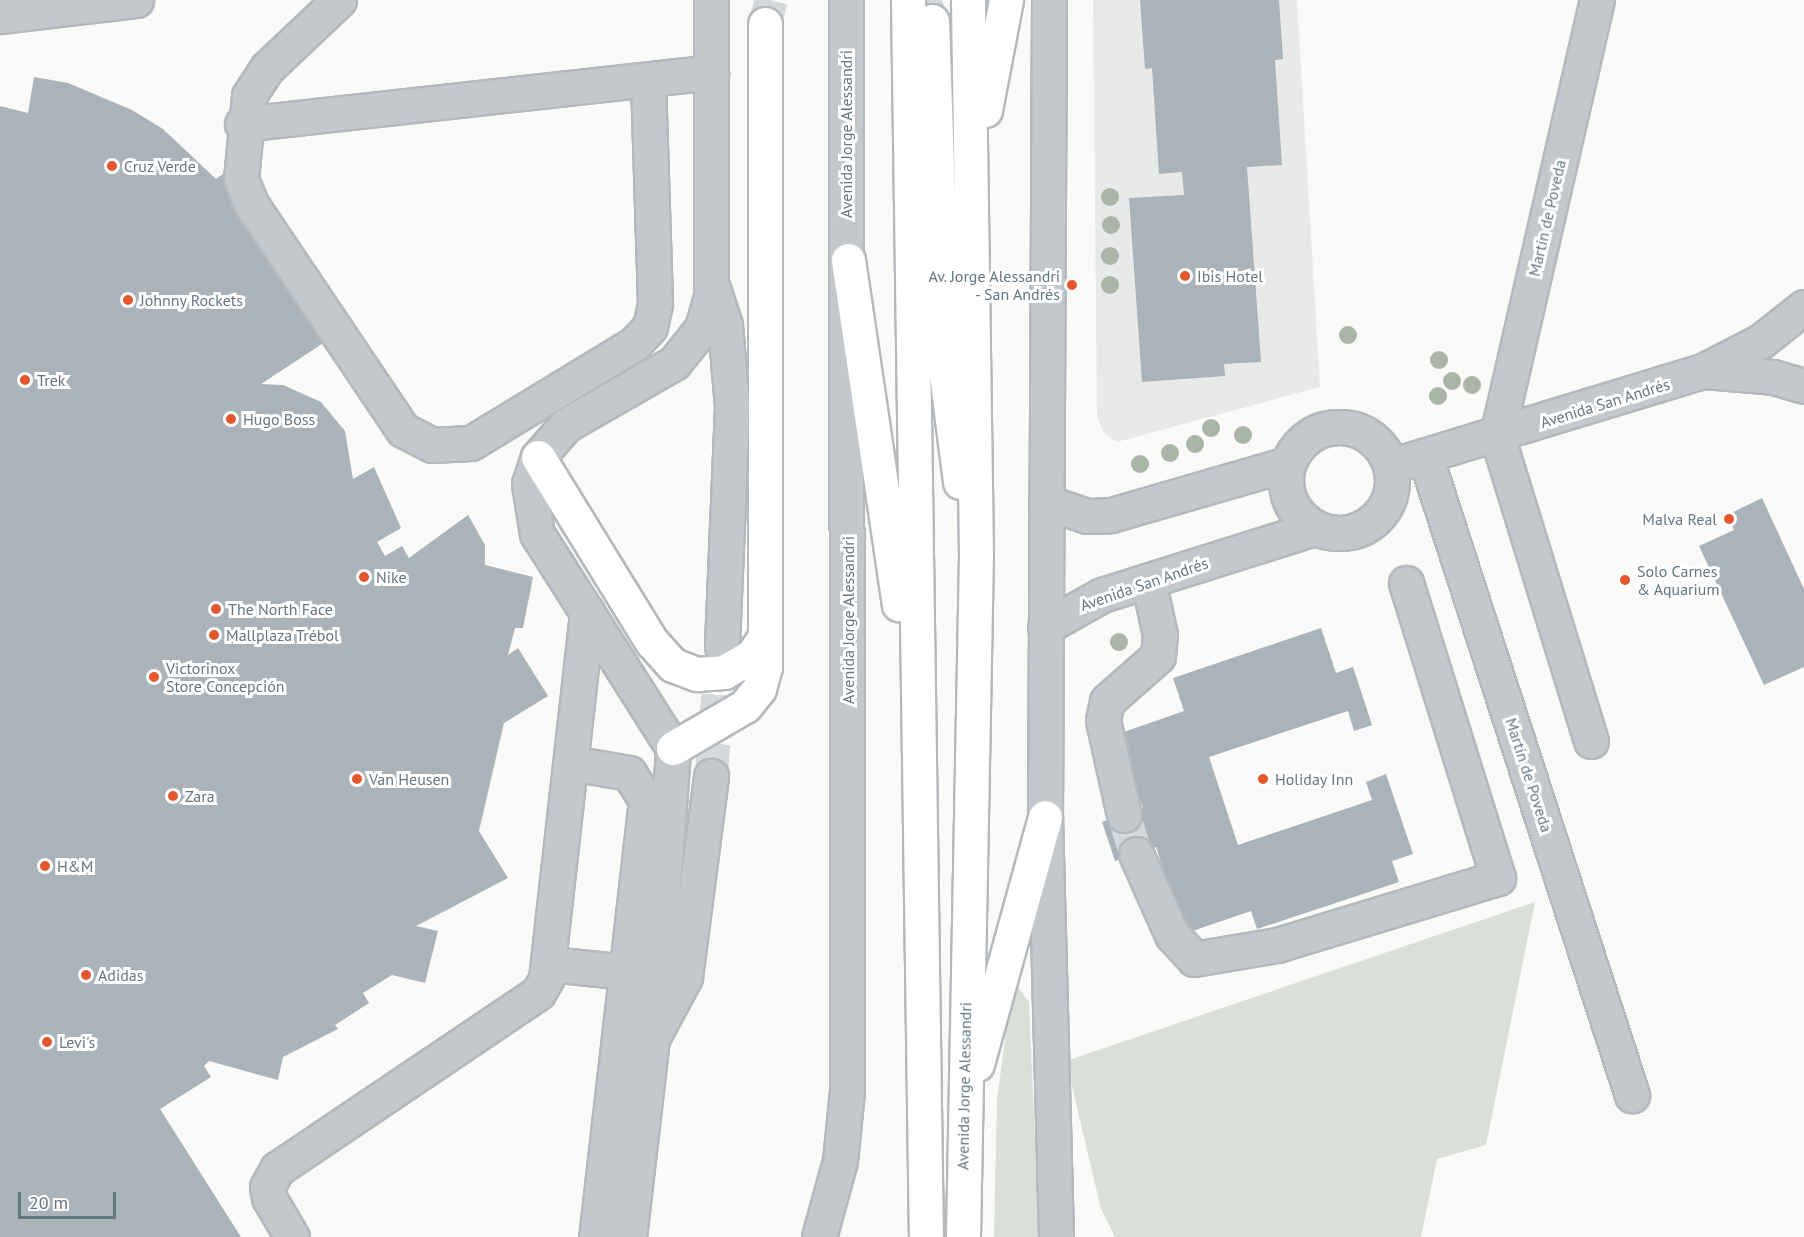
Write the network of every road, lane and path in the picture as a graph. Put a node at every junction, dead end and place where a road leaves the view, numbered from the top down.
1 (136, 0) edge
2 (339, 0) edge
3 (711, 0) edge
4 (846, 0) edge
5 (908, 0) tunnel mouth
6 (968, 0) edge
7 (1006, 0) edge
8 (1049, 0) edge
9 (1597, 0) edge
10 (0, 16) edge
11 (932, 21) tunnel mouth
12 (765, 24) tunnel mouth
13 (711, 72) junction
14 (648, 80) junction
15 (242, 124) junction
16 (974, 165) junction
17 (848, 260) junction
18 (711, 280) junction
19 (1804, 307) edge
20 (1703, 371) junction
21 (1804, 386) edge
22 (1497, 436) junction
23 (1425, 456) junction
24 (538, 457) junction
25 (1288, 464) junction
26 (1390, 466) junction
27 (1046, 502) junction
28 (1315, 528) junction
29 (976, 554) junction
30 (1149, 580) junction
31 (1406, 583) dead end
32 (587, 612) junction
33 (1045, 627) junction
34 (765, 637) junction
35 (722, 646) tunnel mouth
36 (918, 734) junction
37 (1591, 741) dead end
38 (673, 748) junction
39 (571, 763) junction
40 (711, 776) tunnel mouth
41 (1124, 815) tunnel mouth
42 (1045, 817) junction
43 (1136, 854) tunnel mouth
44 (550, 964) junction
45 (628, 972) junction
46 (652, 1037) junction
47 (1632, 1095) dead end
48 (963, 1112) junction
49 (925, 1179) junction
50 (292, 1237) edge
51 (597, 1237) edge
52 (629, 1237) edge
53 (819, 1237) edge
54 (909, 1237) edge
55 (926, 1237) edge
56 (963, 1237) edge
57 (1056, 1237) edge

1 - 10 street
2 - 15 street
3 - 13 street
4 - 17 street, Avenida Jorge Alessandri
5 - 36 highway
6 - 16 highway, Avenida Jorge Alessandri
7 - 16 highway
8 - 27 street
9 - 22 street, Martín de Poveda
11 - 29 highway
12 - 34 highway
13 - 14 street
13 - 18 street
14 - 15 street
14 - 15 street
16 - 29 highway, Avenida Jorge Alessandri
17 - 36 highway
17 - 53 street, Avenida Jorge Alessandri
18 - 24 street
18 - 35 street
19 - 20 street, Avenida San Andrés
20 - 21 street
20 - 22 street, Avenida San Andrés
22 - 23 street, Avenida San Andrés
22 - 37 street
23 - 26 street, Avenida San Andrés
23 - 47 street, Martín de Poveda
24 - 32 street
24 - 34 highway
25 - 26 street
25 - 27 street
25 - 28 street
26 - 28 street
27 - 33 street
28 - 30 street, Avenida San Andrés
29 - 48 highway, Avenida Jorge Alessandri
30 - 33 street, Avenida San Andrés
30 - 41 street
31 - 43 street
32 - 38 street
32 - 39 street
33 - 42 street
34 - 38 highway
36 - 49 highway
38 - 46 street
39 - 44 street
39 - 45 street
40 - 46 street
42 - 48 highway
42 - 57 street
44 - 45 street
44 - 50 street
45 - 51 street
46 - 52 street
48 - 56 highway, Avenida Jorge Alessandri
49 - 54 highway
49 - 55 highway

